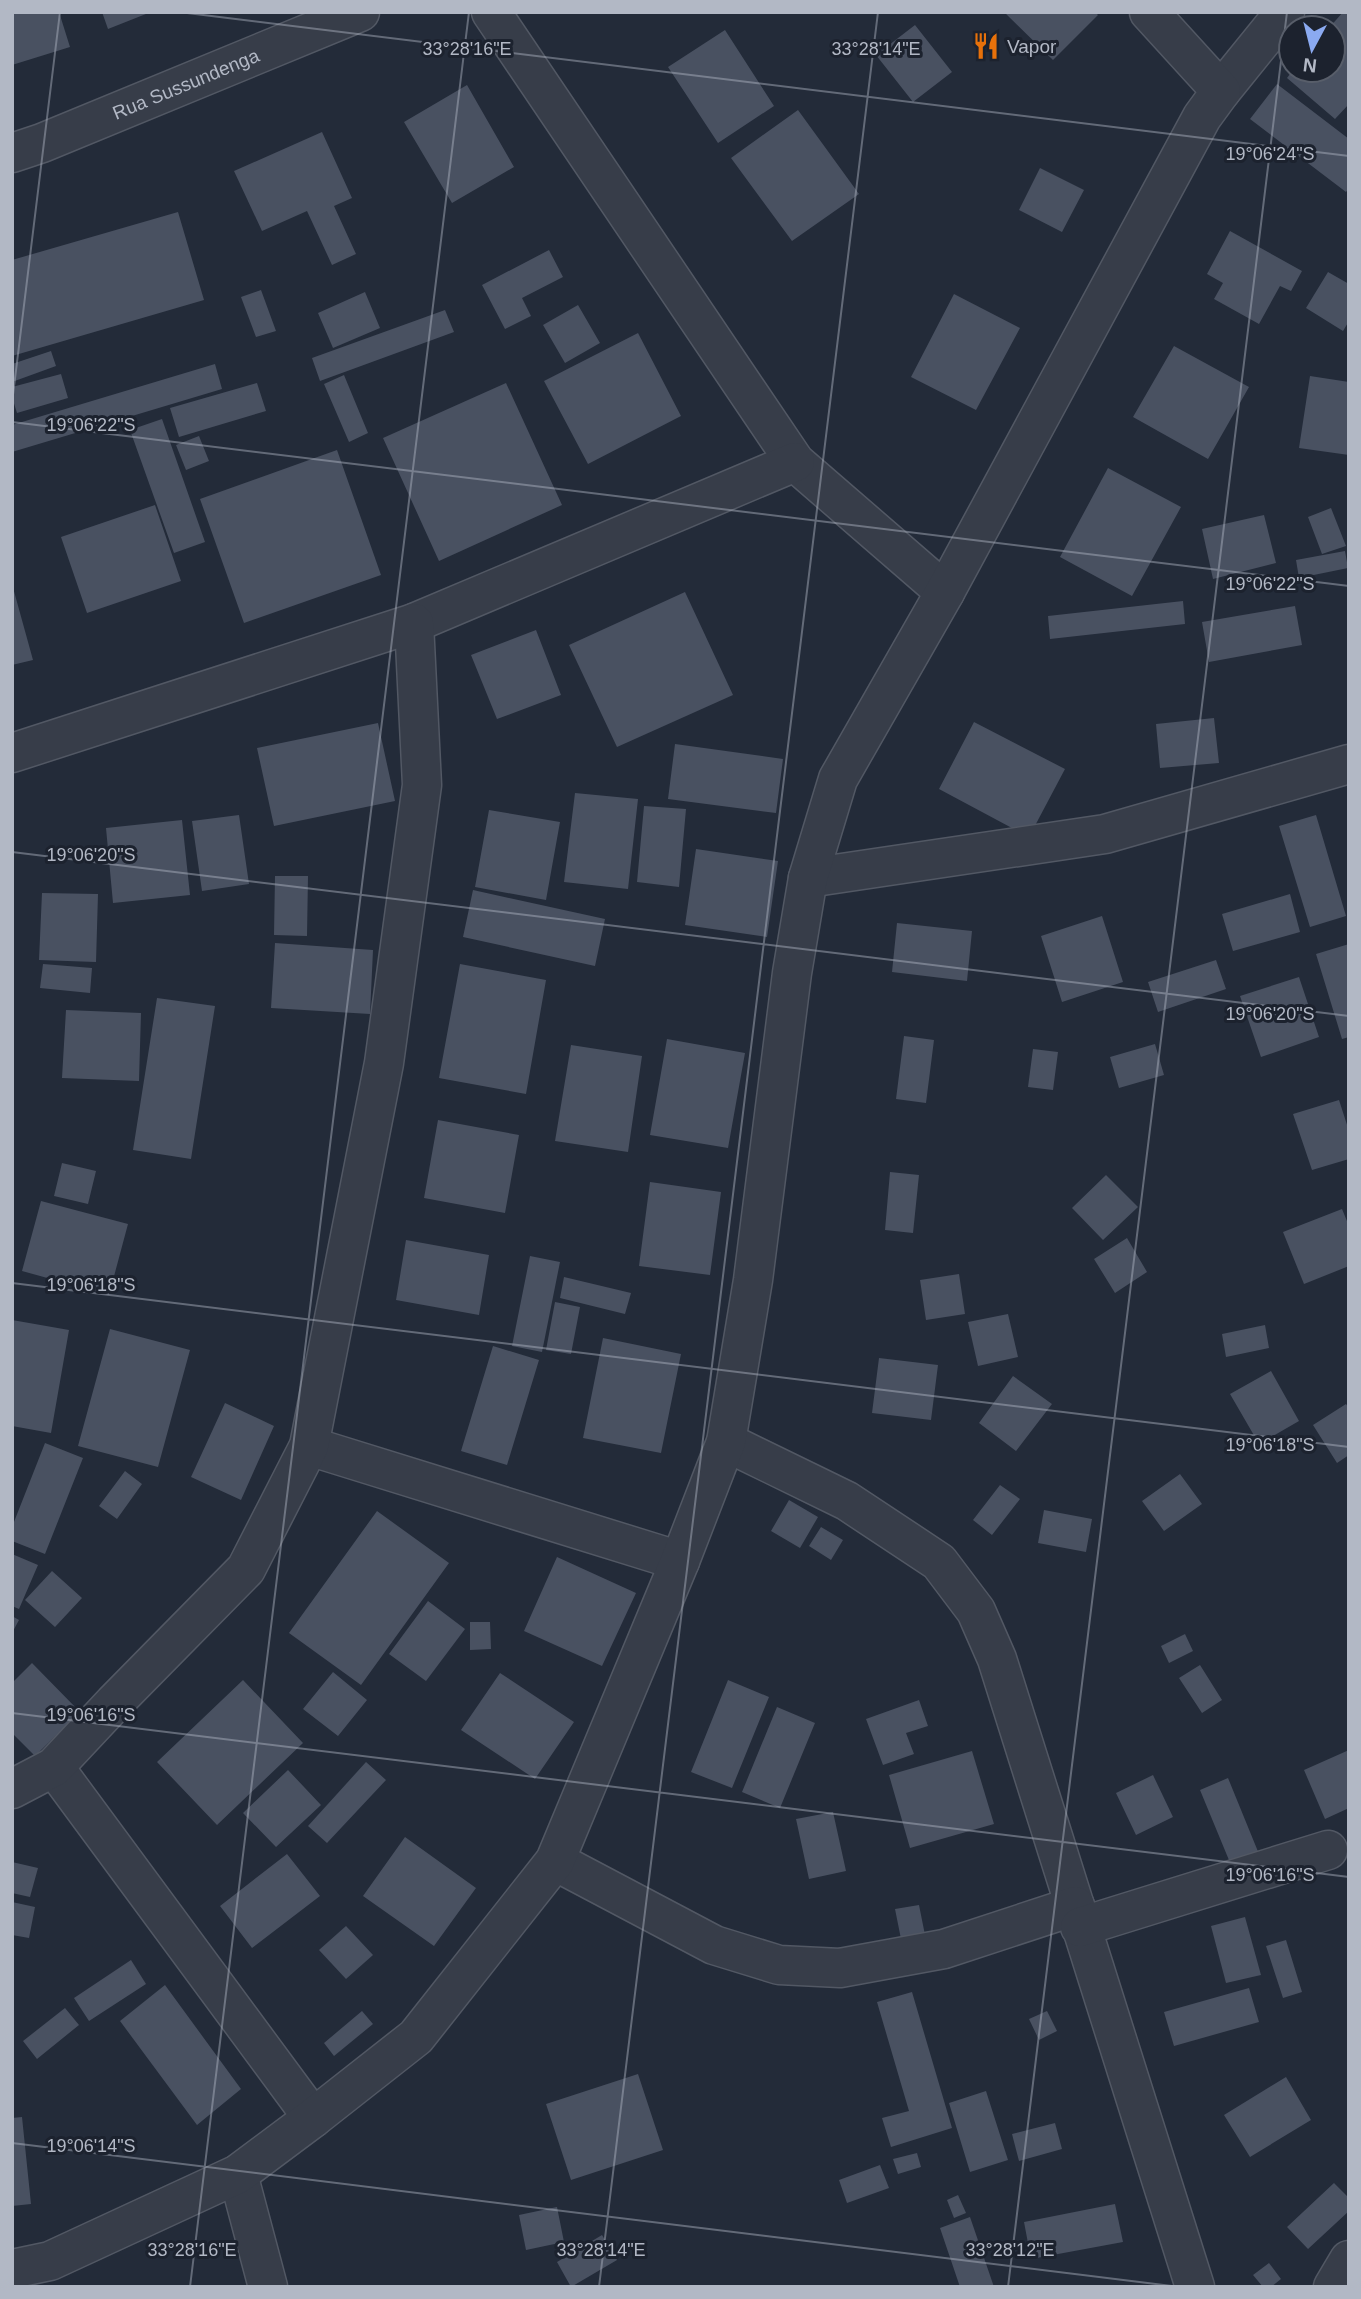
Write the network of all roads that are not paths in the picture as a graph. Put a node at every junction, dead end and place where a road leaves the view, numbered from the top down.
1 (360, 12) edge
2 (491, 12) edge
3 (1149, 12) edge
4 (1285, 12) edge
5 (1221, 91) junction
6 (12, 153) edge
7 (795, 462) junction
8 (944, 592) junction
9 (414, 623) junction
10 (12, 753) edge
11 (1349, 764) edge
12 (808, 878) junction
13 (726, 1442) junction
14 (309, 1446) junction
15 (680, 1562) junction
16 (54, 1767) junction
17 (12, 1789) edge
18 (1328, 1850) dead end
19 (555, 1861) junction
20 (1077, 1916) junction
21 (313, 2118) junction
22 (238, 2174) junction
23 (1349, 2260) edge
24 (12, 2269) edge
25 (268, 2287) edge
26 (1195, 2287) edge
27 (1334, 2287) edge

1 - 6 street, Rua Sussundenga
2 - 7 street
3 - 5 street
4 - 5 street
5 - 8 street
7 - 8 street
7 - 9 street
8 - 12 street
9 - 10 street
9 - 14 street
11 - 12 street
12 - 13 street
13 - 15 street
13 - 20 street
14 - 15 street
14 - 16 street
15 - 19 street
16 - 17 street
16 - 21 street
18 - 20 street
19 - 20 street
19 - 21 street
20 - 26 street
21 - 22 street
22 - 24 street
22 - 25 street
23 - 27 street

